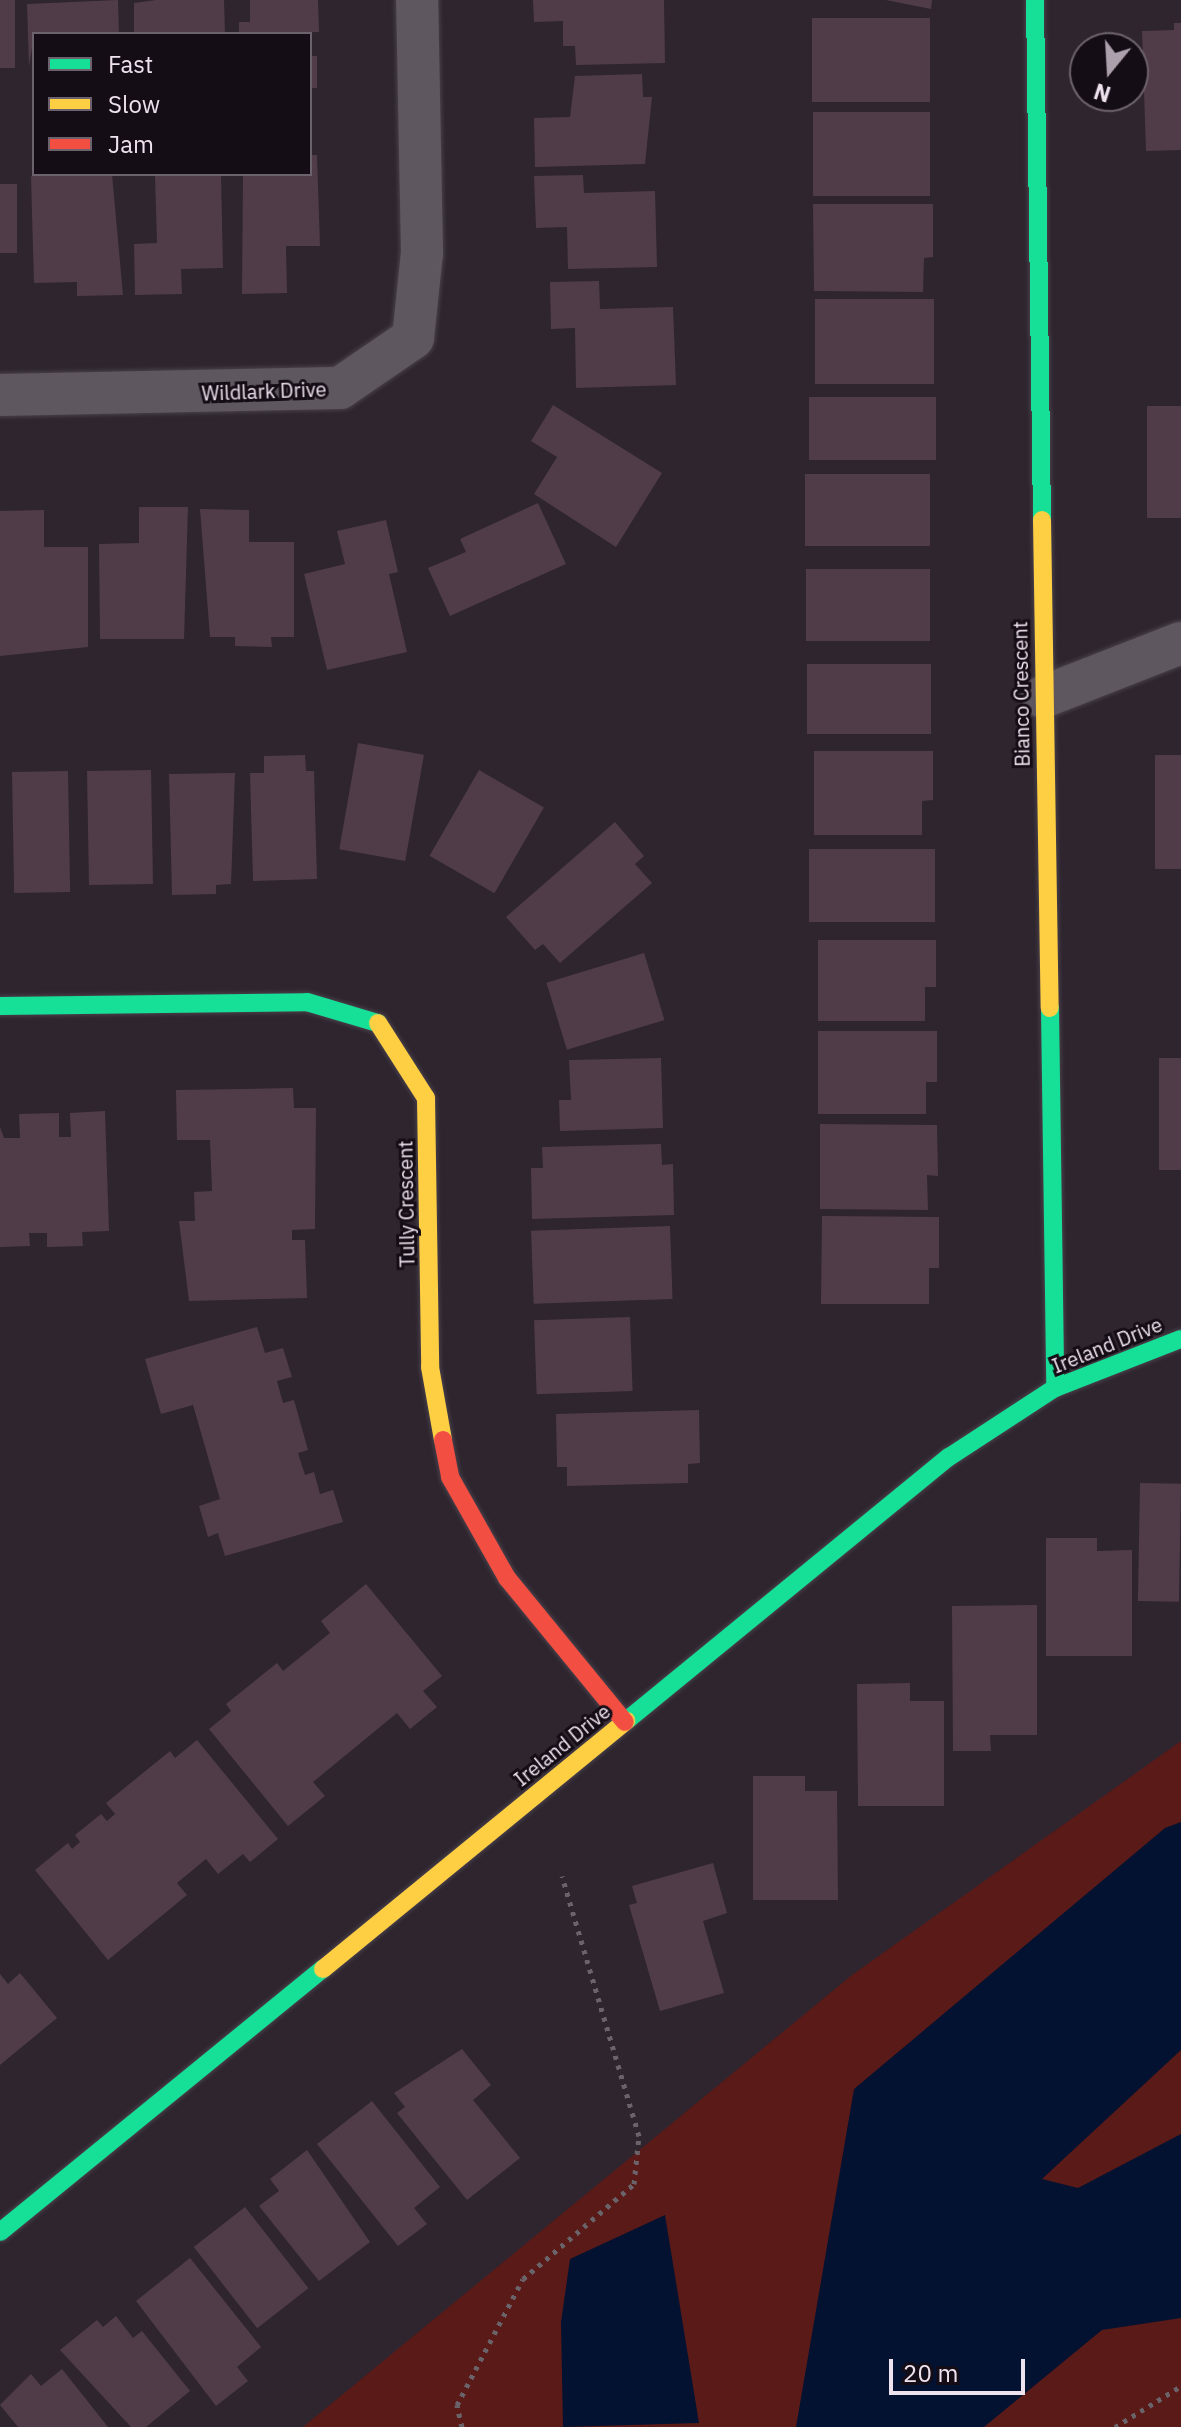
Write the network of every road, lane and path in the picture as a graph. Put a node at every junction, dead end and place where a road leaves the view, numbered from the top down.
1 (417, 0) edge
2 (1035, 0) edge
3 (0, 395) edge
4 (1181, 643) edge
5 (1043, 697) junction
6 (0, 1006) edge
7 (1181, 1339) edge
8 (1055, 1388) junction
9 (625, 1722) junction
10 (562, 1876) dead end
11 (0, 2232) edge
12 (1181, 2386) edge
13 (462, 2427) edge
14 (1115, 2427) edge

1 - 3 street, Wildlark Drive
2 - 5 street, Bianco Crescent
4 - 5 street
5 - 8 street, Bianco Crescent
6 - 9 street, Tully Crescent
7 - 8 street, Ireland Drive
8 - 9 street, Ireland Drive
9 - 11 street, Ireland Drive
10 - 13 path
12 - 14 path

